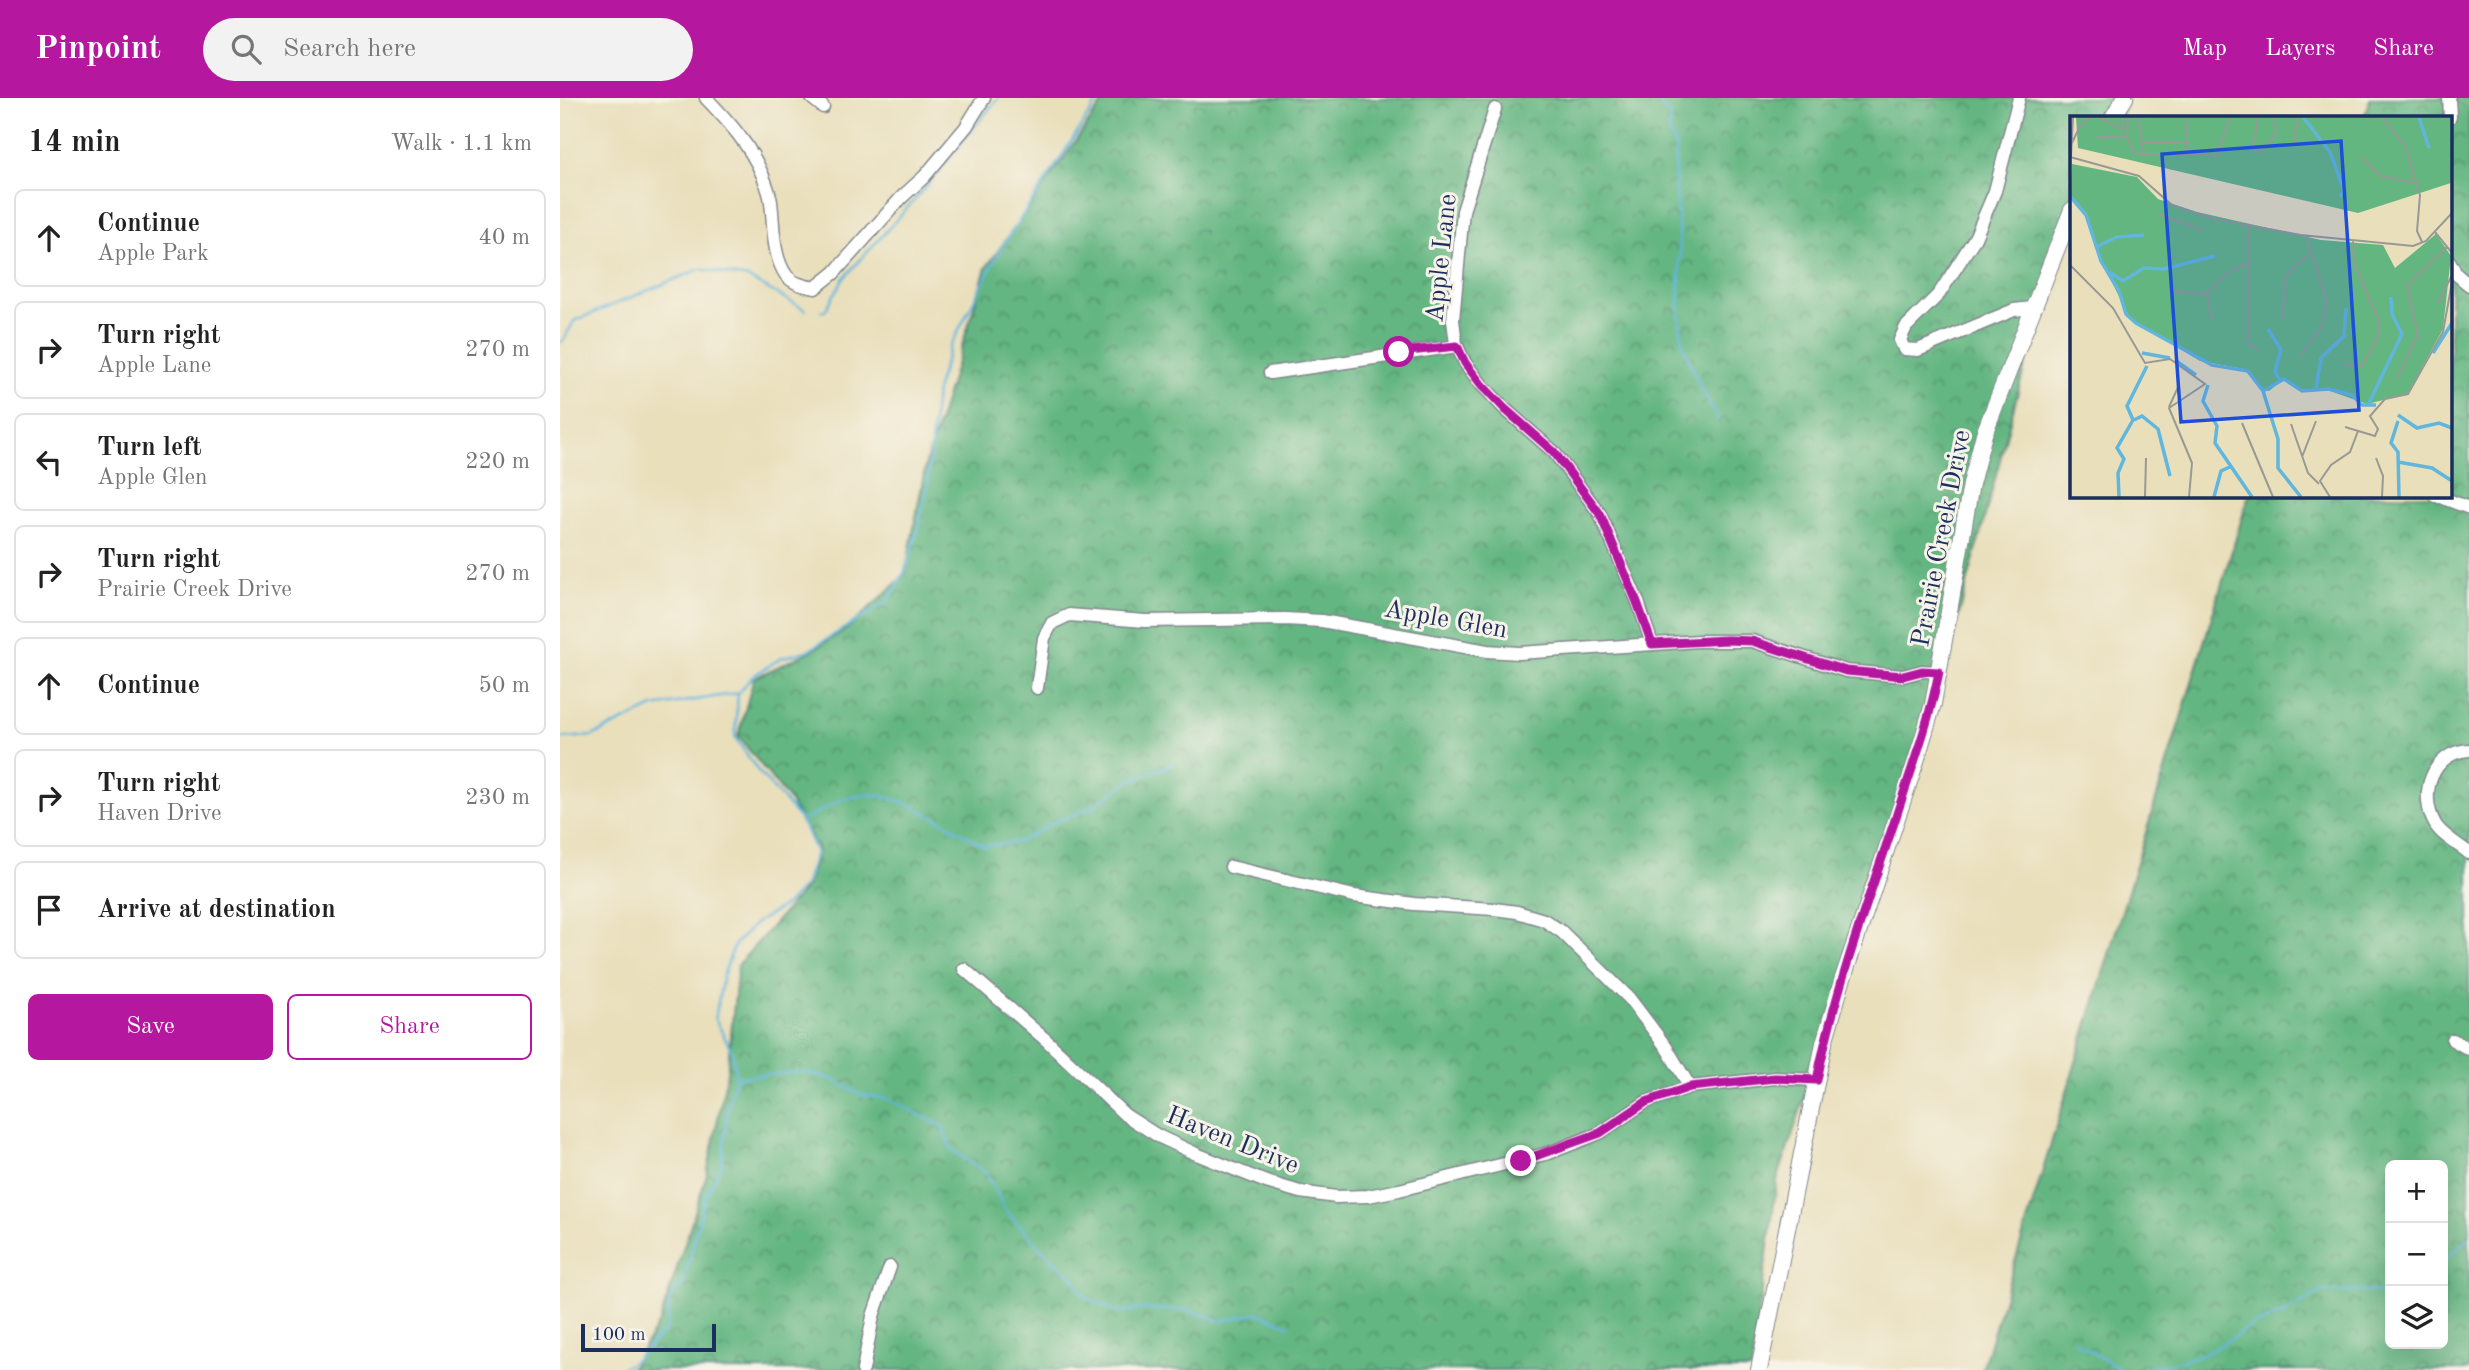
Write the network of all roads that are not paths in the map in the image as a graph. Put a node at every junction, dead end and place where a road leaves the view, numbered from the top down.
1 (706, 98) edge
2 (812, 98) edge
3 (984, 98) edge
4 (2019, 98) edge
5 (2125, 98) edge
6 (2449, 98) edge
7 (823, 107) dead end
8 (1496, 109) dead end
9 (2114, 116) edge
10 (2450, 116) edge
11 (2070, 215) edge
12 (2452, 271) edge
13 (2469, 285) edge
14 (2032, 308) junction
15 (1457, 346) junction
16 (1270, 373) dead end
17 (2440, 497) edge
18 (2469, 508) edge
19 (1652, 644) junction
20 (1939, 672) junction
21 (1037, 688) dead end
22 (2469, 750) edge
23 (2469, 853) edge
24 (1231, 867) dead end
25 (964, 969) dead end
26 (2454, 1040) dead end
27 (2469, 1049) edge
28 (1817, 1080) junction
29 (1690, 1087) junction
30 (890, 1267) dead end
31 (863, 1370) edge
32 (1759, 1370) edge

1 - 3 street
2 - 7 street
4 - 14 street
5 - 9 main road
6 - 10 street
8 - 15 street, Apple Lane
11 - 14 main road, Prairie Creek Drive
12 - 13 street
14 - 20 main road, Prairie Creek Drive
15 - 16 street
15 - 19 street, Apple Lane
17 - 18 street
19 - 20 street, Apple Glen
19 - 21 street, Apple Glen
20 - 28 main road, Prairie Creek Drive
22 - 23 street
24 - 29 street
25 - 29 street, Haven Drive
26 - 27 street
28 - 29 street, Haven Drive
28 - 32 main road, Prairie Creek Drive
30 - 31 street

